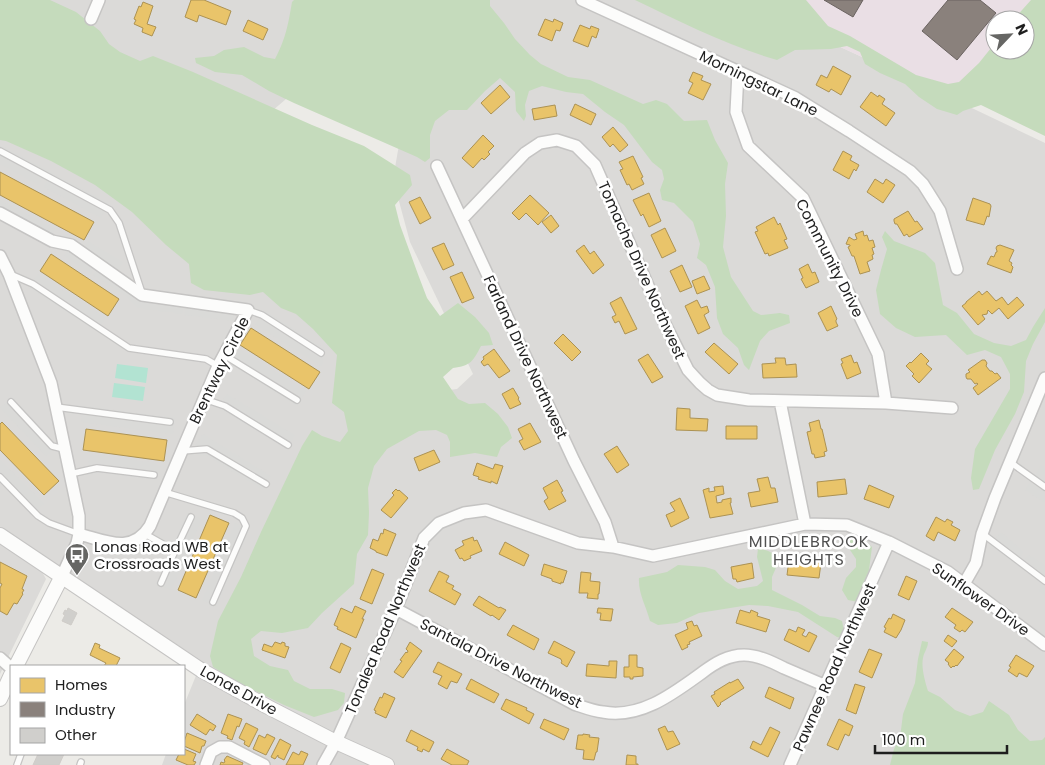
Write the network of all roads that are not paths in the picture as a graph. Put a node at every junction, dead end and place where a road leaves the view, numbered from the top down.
1 (99, 0) edge
2 (582, 0) edge
3 (91, 19) dead end
4 (738, 72) junction
5 (0, 151) edge
6 (437, 166) dead end
7 (0, 213) edge
8 (462, 219) junction
9 (0, 256) edge
10 (957, 269) dead end
11 (9, 274) junction
12 (142, 296) junction
13 (248, 310) junction
14 (321, 354) dead end
15 (224, 355) junction
16 (218, 366) junction
17 (1045, 378) edge
18 (204, 399) junction
19 (297, 400) dead end
20 (780, 401) junction
21 (10, 402) dead end
22 (886, 402) junction
23 (56, 407) junction
24 (952, 408) dead end
25 (170, 422) dead end
26 (288, 445) dead end
27 (65, 449) junction
28 (182, 450) junction
29 (1010, 462) junction
30 (70, 474) junction
31 (154, 475) dead end
32 (0, 476) edge
33 (266, 484) dead end
34 (1045, 487) edge
35 (164, 492) junction
36 (191, 517) dead end
37 (805, 524) junction
38 (79, 534) junction
39 (145, 534) junction
40 (982, 534) junction
41 (0, 535) edge
42 (889, 542) junction
43 (613, 547) junction
44 (175, 551) junction
45 (62, 576) junction
46 (1045, 581) edge
47 (161, 583) dead end
48 (964, 584) junction
49 (213, 602) dead end
50 (396, 609) junction
51 (1045, 645) edge
52 (0, 658) edge
53 (17, 665) edge
54 (10, 667) edge
55 (10, 677) edge
56 (826, 686) junction
57 (0, 699) edge
58 (336, 742) junction
59 (206, 765) edge
60 (264, 765) edge
61 (324, 765) edge
62 (387, 765) edge
63 (790, 765) edge

1 - 3 street
2 - 4 street, Morningstar Lane
4 - 10 street, Morningstar Lane
4 - 22 street, Community Drive
5 - 12 lane
6 - 8 street, Farland Drive Northwest
7 - 12 street, Brentway Circle
8 - 20 street, Tomache Drive Northwest
8 - 43 street, Farland Drive Northwest
9 - 11 street
11 - 16 lane
11 - 23 street
12 - 13 street, Brentway Circle
13 - 14 lane
13 - 15 street, Brentway Circle
15 - 16 street, Brentway Circle
15 - 19 lane
16 - 18 street, Brentway Circle
17 - 29 street
18 - 26 lane
18 - 28 street, Brentway Circle
20 - 22 street, Tomache Drive Northwest
20 - 37 street
21 - 27 lane
22 - 24 street, Tomache Drive Northwest
23 - 25 lane
23 - 27 street
27 - 30 street
28 - 33 lane
28 - 35 street, Brentway Circle
29 - 34 lane
29 - 40 street
30 - 31 lane
30 - 38 street
32 - 38 lane
35 - 39 street, Brentway Circle
35 - 49 lane
36 - 44 lane
37 - 42 street, Sunflower Drive
37 - 43 street, Tonalea Road Northwest
38 - 39 street
38 - 45 street
39 - 44 lane
40 - 46 lane
40 - 48 street
41 - 45 street, Lonas Drive
42 - 48 street, Sunflower Drive
42 - 56 street, Pawnee Road Northwest
43 - 50 street, Tonalea Road Northwest
44 - 47 lane
45 - 53 street
45 - 58 street, Lonas Drive
48 - 51 street, Sunflower Drive
50 - 56 street, Santala Drive Northwest
50 - 58 street, Tonalea Road Northwest
52 - 54 street
55 - 57 street
56 - 63 street, Pawnee Road Northwest
58 - 61 street, Tonalea Road Northwest
58 - 62 street, Lonas Drive
59 - 60 street

